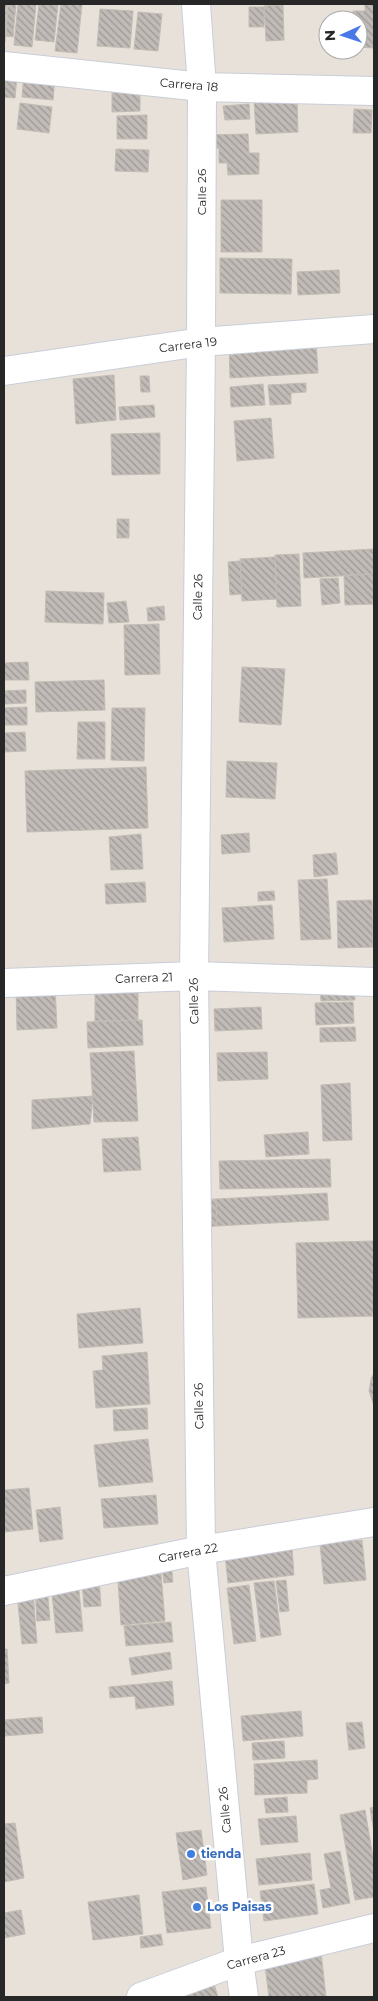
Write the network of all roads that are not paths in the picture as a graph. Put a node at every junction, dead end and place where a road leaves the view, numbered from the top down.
1 (196, 4) edge
2 (4, 66) edge
3 (202, 87) junction
4 (374, 91) edge
5 (374, 330) edge
6 (201, 342) junction
7 (4, 371) edge
8 (194, 976) junction
9 (374, 982) edge
10 (4, 983) edge
11 (374, 1522) edge
12 (201, 1550) junction
13 (4, 1591) edge
14 (374, 1928) edge
15 (239, 1961) junction
16 (140, 1997) edge
17 (244, 1997) edge

1 - 3 street, Calle 26
2 - 3 street, Carrera 18
3 - 4 street, Carrera 18
3 - 6 street, Calle 26
5 - 6 street, Carrera 19
6 - 7 street, Carrera 19
6 - 8 street, Calle 26
8 - 9 street, Carrera 21
8 - 10 street, Carrera 21
8 - 12 street, Calle 26
11 - 12 street, Carrera 22
12 - 13 street, Carrera 22
12 - 15 street, Calle 26
14 - 15 street, Carrera 23
15 - 16 street, Carrera 23
15 - 17 street, Calle 26

